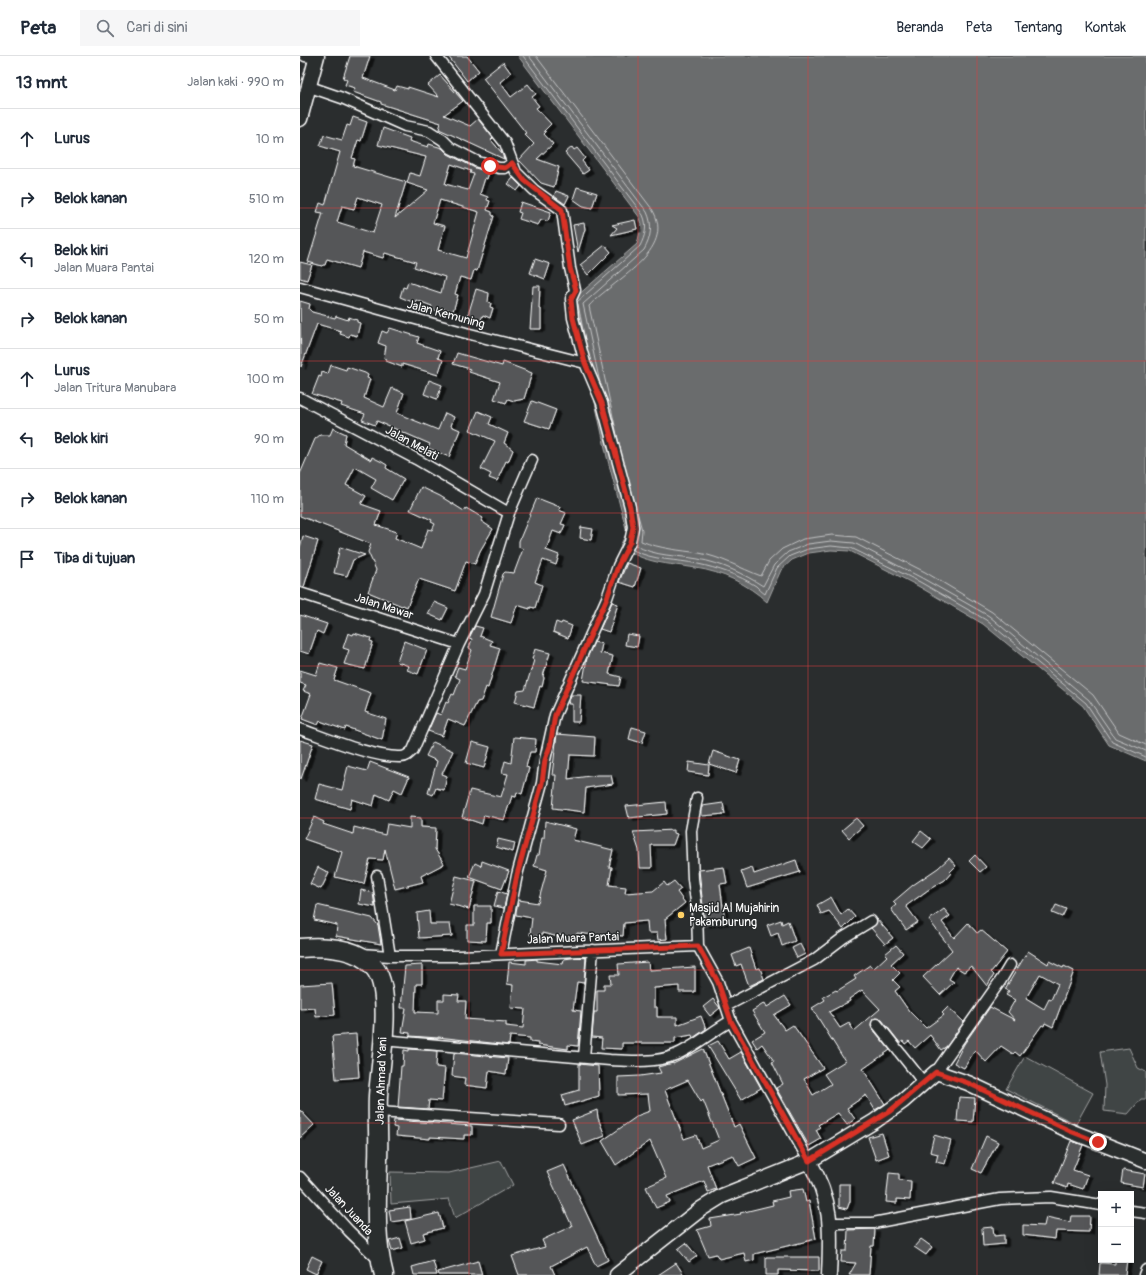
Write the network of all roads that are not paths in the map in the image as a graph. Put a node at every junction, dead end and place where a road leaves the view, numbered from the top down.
1 (436, 56) edge
2 (313, 57) edge
3 (310, 87) junction
4 (300, 119) edge
5 (512, 163) junction
6 (300, 287) edge
7 (585, 363) junction
8 (300, 398) edge
9 (532, 460) dead end
10 (509, 513) junction
11 (300, 593) edge
12 (460, 644) junction
13 (300, 729) edge
14 (697, 798) dead end
15 (377, 876) dead end
16 (872, 921) dead end
17 (698, 946) junction
18 (300, 948) edge
19 (593, 950) junction
20 (353, 953) junction
21 (501, 954) junction
22 (390, 956) junction
23 (1010, 965) dead end
24 (726, 1006) junction
25 (731, 1021) junction
26 (877, 1024) dead end
27 (382, 1040) junction
28 (584, 1057) junction
29 (936, 1072) junction
30 (924, 1083) junction
31 (378, 1112) junction
32 (559, 1124) dead end
33 (809, 1161) junction
34 (1146, 1161) edge
35 (300, 1177) edge
36 (1098, 1205) edge
37 (1134, 1211) edge
38 (1146, 1213) edge
39 (831, 1224) junction
40 (382, 1268) edge
41 (1146, 1270) edge
42 (617, 1275) edge
43 (829, 1275) edge
44 (1144, 1275) edge

1 - 5 street
2 - 3 street
3 - 4 street
3 - 5 street
5 - 7 street
6 - 7 street, Jalan Kemuning
7 - 21 street
8 - 10 street, Jalan Melati
9 - 10 street
10 - 12 street
11 - 12 street, Jalan Mawar
12 - 13 street
14 - 17 street
15 - 22 street
16 - 24 street
17 - 19 street, Jalan Muara Pantai
17 - 24 street
18 - 20 highway, Jalan Ahmad Yani
19 - 21 street, Jalan Muara Pantai
19 - 28 street
20 - 22 street, Jalan Muara Pantai
20 - 27 highway, Jalan Ahmad Yani
21 - 22 street, Jalan Muara Pantai
23 - 29 street
24 - 25 street
25 - 28 street
25 - 33 street
26 - 30 street
27 - 28 street
27 - 31 highway, Jalan Ahmad Yani
29 - 30 street
29 - 34 street
30 - 33 street
31 - 32 street
31 - 40 highway, Jalan Ahmad Yani
33 - 39 street
33 - 42 street
35 - 40 street, Jalan Juanda
36 - 39 street
37 - 38 street
39 - 43 street
41 - 44 street

